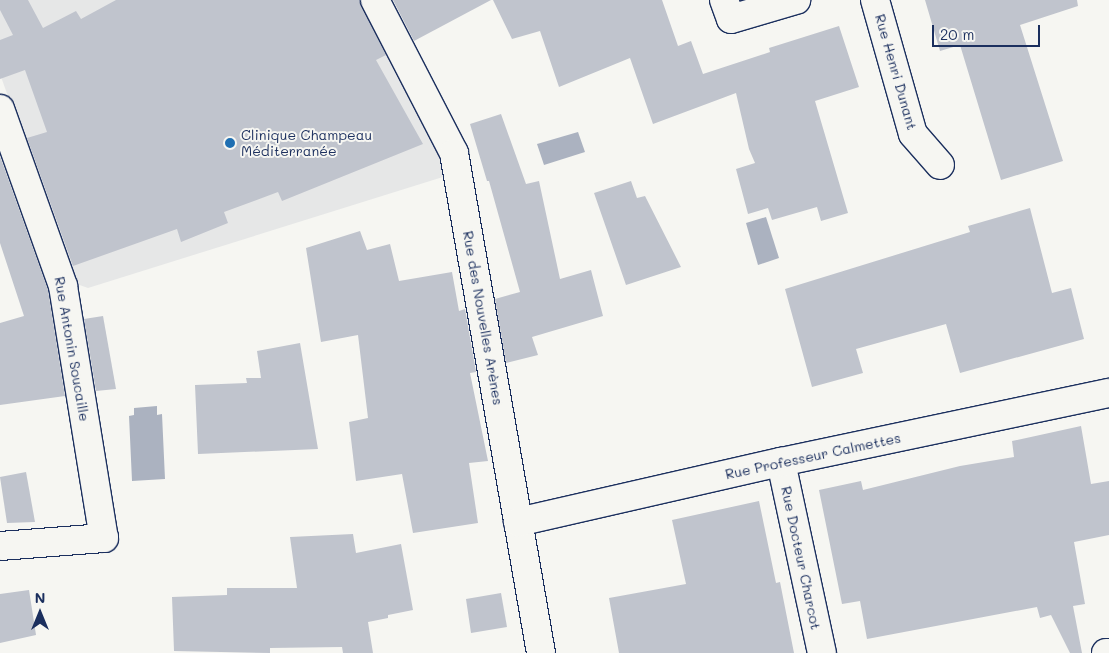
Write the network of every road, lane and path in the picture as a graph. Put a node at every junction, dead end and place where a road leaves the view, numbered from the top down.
1 (375, 0) edge
2 (724, 0) edge
3 (796, 0) edge
4 (875, 0) edge
5 (0, 109) edge
6 (940, 165) dead end
7 (1109, 393) edge
8 (781, 462) junction
9 (518, 522) junction
10 (0, 546) edge
11 (541, 653) edge
12 (822, 653) edge

1 - 9 street, Rue des Nouvelles Arènes
2 - 3 street
4 - 6 street, Rue Henri Dunant
5 - 10 street, Rue Antonin Soucaille
7 - 8 street, Rue Professeur Calmettes
8 - 9 street, Rue Professeur Calmettes
8 - 12 street, Rue Docteur Charcot
9 - 11 street, Rue des Nouvelles Arènes

